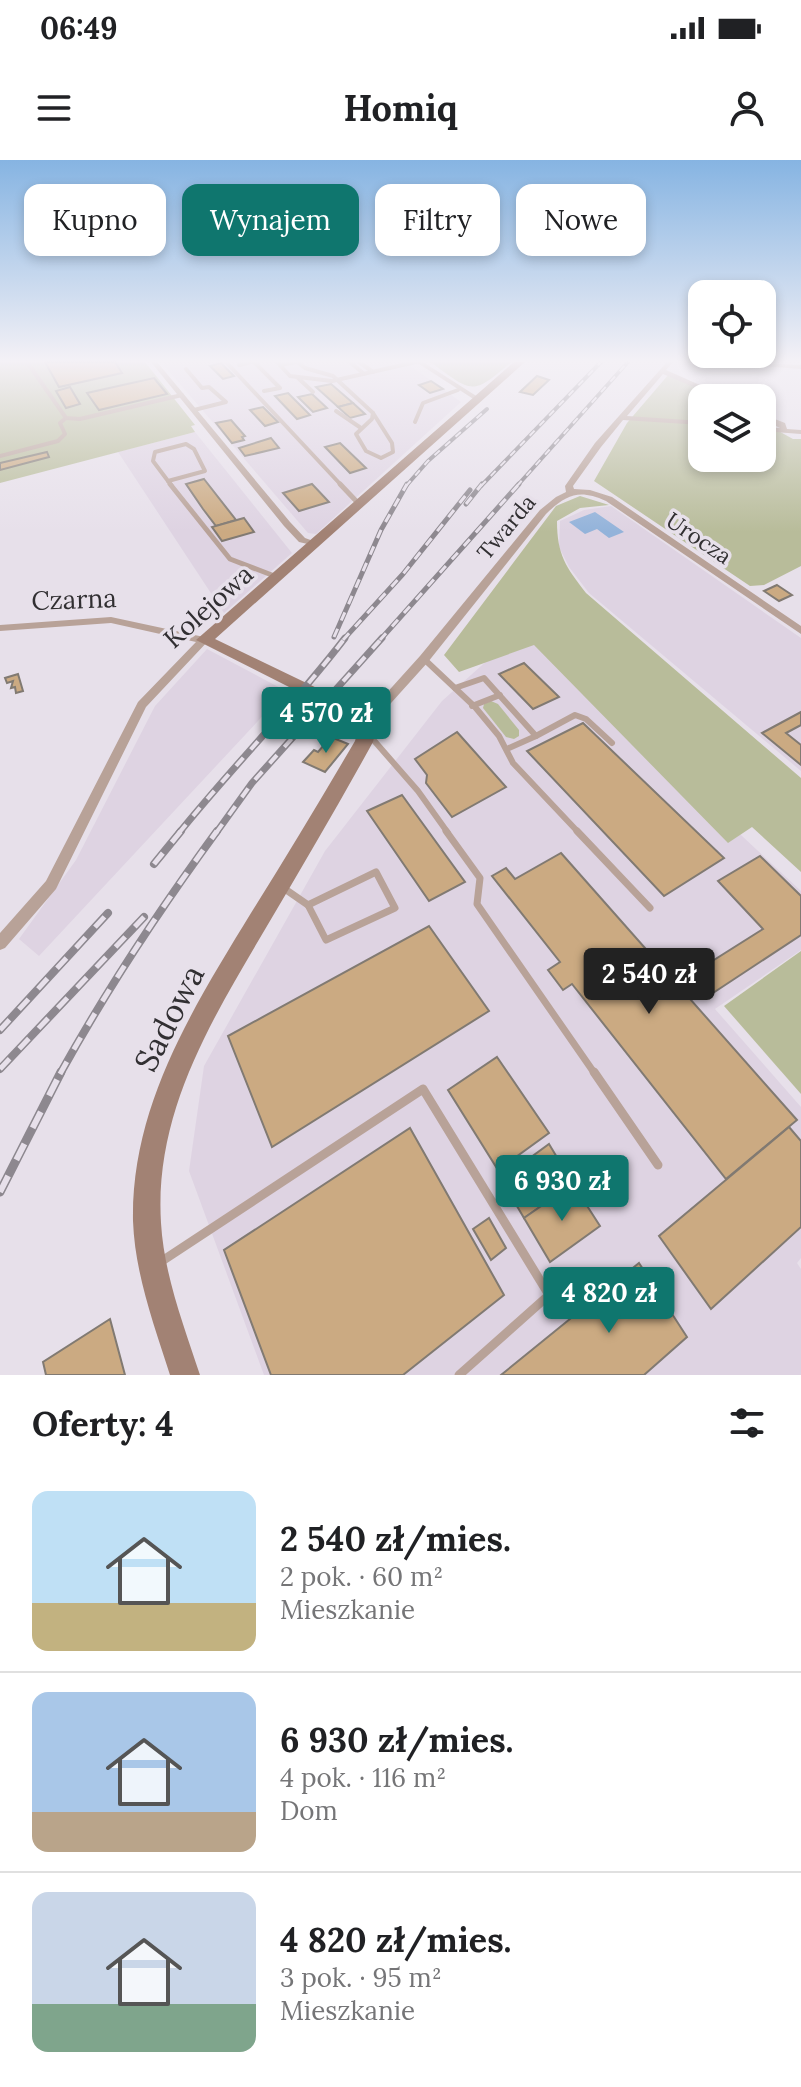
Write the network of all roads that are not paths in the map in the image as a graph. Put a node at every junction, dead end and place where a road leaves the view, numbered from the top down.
1 (621, 418) edge
2 (65, 419) edge
3 (201, 419) edge
4 (279, 419) edge
5 (347, 419) edge
6 (372, 419) edge
7 (375, 419) edge
8 (416, 419) edge
9 (455, 419) edge
10 (632, 419) edge
11 (415, 422) dead end
12 (688, 422) edge
13 (776, 422) edge
14 (361, 428) junction
15 (776, 430) edge
16 (784, 430) junction
17 (801, 432) edge
18 (0, 456) edge
19 (168, 481) junction
20 (570, 492) junction
21 (359, 504) junction
22 (313, 544) junction
23 (277, 577) junction
24 (0, 628) edge
25 (801, 631) edge
26 (204, 640) junction
27 (424, 659) junction
28 (455, 688) junction
29 (500, 695) junction
30 (472, 706) junction
31 (369, 727) junction
32 (536, 736) junction
33 (612, 743) dead end
34 (509, 748) junction
35 (279, 886) junction
36 (308, 905) junction
37 (650, 908) dead end
38 (0, 943) edge
39 (658, 1165) dead end
40 (152, 1267) junction
41 (185, 1375) edge
42 (459, 1375) edge

1 - 20 street, Twarda
2 - 18 lane
3 - 22 street
4 - 21 lane
5 - 14 lane
6 - 14 lane
7 - 14 lane
8 - 11 lane
9 - 21 street, Kolejowa
10 - 12 street
13 - 16 street
15 - 16 street
16 - 17 street
19 - 19 lane
19 - 23 lane
20 - 25 street, Urocza
20 - 27 street, Twarda
21 - 22 street, Kolejowa
22 - 23 street, Kolejowa
23 - 26 street, Kolejowa
24 - 26 street, Czarna
26 - 31 street, Czarna
26 - 38 street, Kolejowa
27 - 28 lane
27 - 31 street, Twarda
28 - 29 lane
28 - 30 lane
29 - 30 lane
29 - 32 lane
30 - 34 lane
31 - 35 street, Sadowa
31 - 39 lane
32 - 33 lane
32 - 34 lane
34 - 37 lane
35 - 36 lane
35 - 40 street, Sadowa
36 - 36 lane
40 - 41 street, Sadowa
40 - 42 lane

